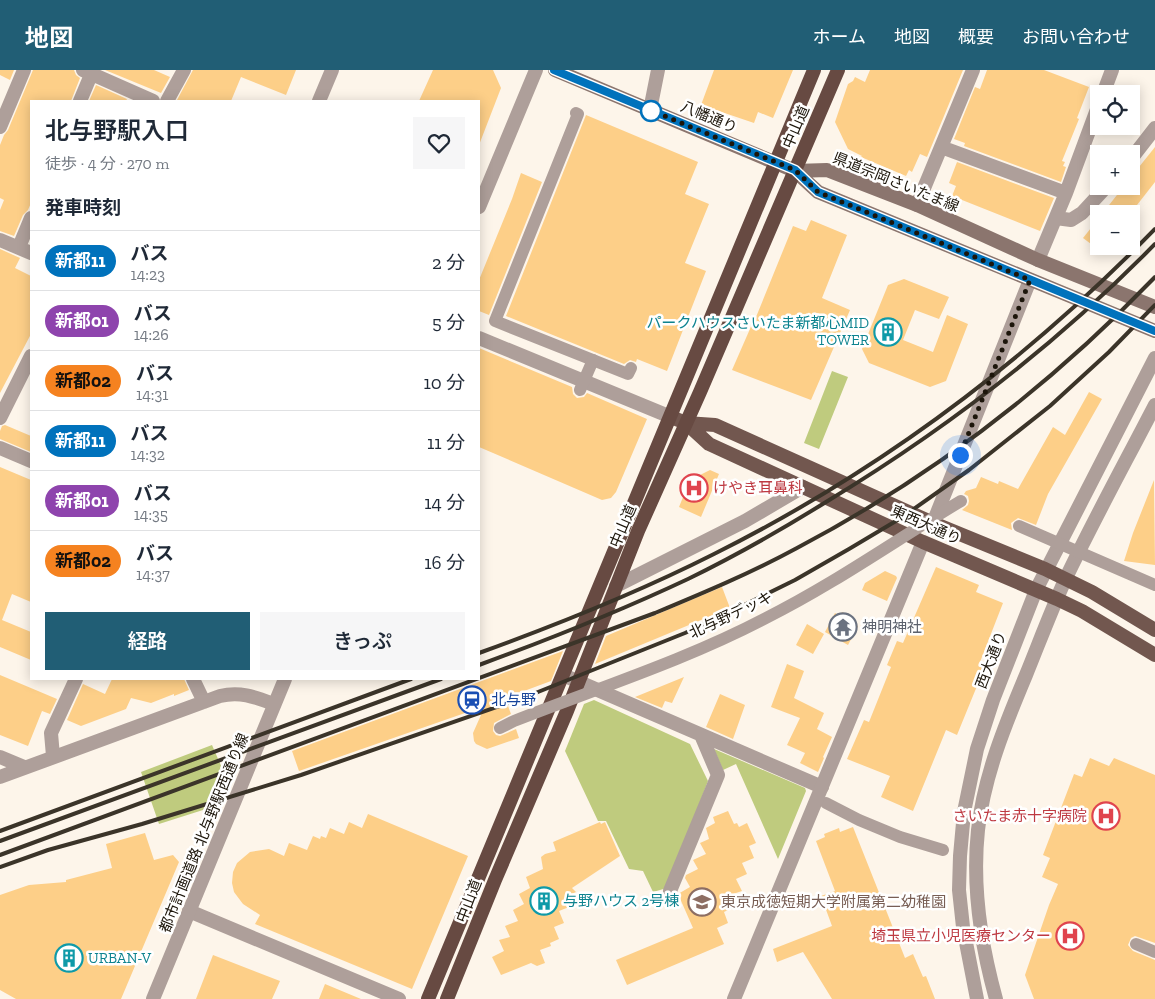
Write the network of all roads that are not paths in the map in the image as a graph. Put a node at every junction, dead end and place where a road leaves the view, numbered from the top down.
1 (24, 70) edge
2 (184, 70) edge
3 (332, 70) edge
4 (536, 70) edge
5 (554, 70) edge
6 (658, 70) edge
7 (814, 70) edge
8 (838, 70) edge
9 (973, 70) edge
10 (1112, 70) edge
11 (89, 71) edge
12 (1106, 85) edge
13 (80, 100) edge
14 (151, 100) edge
15 (168, 100) edge
16 (319, 100) edge
17 (650, 110) junction
18 (576, 113) dead end
19 (0, 127) edge
20 (1155, 128) edge
21 (1090, 129) edge
22 (942, 147) junction
23 (1140, 147) edge
24 (775, 162) junction
25 (795, 170) junction
26 (1066, 194) junction
27 (1099, 195) edge
28 (480, 205) edge
29 (917, 205) junction
30 (1056, 218) junction
31 (30, 223) edge
32 (0, 240) edge
33 (25, 250) edge
34 (1038, 260) junction
35 (1030, 280) junction
36 (1155, 307) edge
37 (1155, 331) edge
38 (480, 338) edge
39 (30, 358) edge
40 (1155, 358) edge
41 (593, 360) junction
42 (631, 368) dead end
43 (580, 390) dead end
44 (1155, 405) edge
45 (671, 417) junction
46 (0, 418) edge
47 (686, 423) junction
48 (0, 448) edge
49 (30, 461) edge
50 (803, 487) junction
51 (961, 501) dead end
52 (933, 523) junction
53 (1019, 526) dead end
54 (923, 542) junction
55 (1045, 569) junction
56 (1066, 579) junction
57 (1155, 585) edge
58 (616, 586) junction
59 (1036, 590) junction
60 (1057, 599) junction
61 (1155, 630) edge
62 (1153, 657) edge
63 (564, 675) junction
64 (76, 680) edge
65 (193, 680) edge
66 (285, 680) edge
67 (578, 681) junction
68 (204, 702) junction
69 (274, 704) junction
70 (500, 728) dead end
71 (701, 735) junction
72 (54, 756) junction
73 (0, 757) edge
74 (24, 767) junction
75 (0, 777) edge
76 (822, 787) junction
77 (826, 803) dead end
78 (943, 850) dead end
79 (670, 891) dead end
80 (189, 911) junction
81 (1136, 944) dead end
82 (1155, 952) edge
83 (153, 999) edge
84 (399, 999) edge
85 (428, 999) edge
86 (447, 999) edge
87 (734, 999) edge
88 (977, 999) edge
89 (996, 999) edge

1 - 19 street
2 - 15 street
3 - 16 street
4 - 28 street
5 - 17 main road, 八幡通り
6 - 17 street
7 - 24 highway, 中山道
8 - 25 highway, 中山道
9 - 22 street
10 - 12 street
11 - 13 street
11 - 14 street
17 - 24 main road, 八幡通り
18 - 41 street
20 - 23 street
21 - 26 street
22 - 26 street
22 - 29 street
24 - 25 main road, 八幡通り
24 - 45 highway, 中山道
25 - 29 main road, 県道宗岡さいたま線
25 - 35 main road
25 - 47 highway, 中山道
26 - 30 street
27 - 30 street
29 - 34 main road, 県道宗岡さいたま線
30 - 34 street
31 - 33 street
32 - 33 street
34 - 36 main road, 県道宗岡さいたま線
35 - 37 main road
35 - 52 street
38 - 45 street
39 - 46 street
40 - 55 street, 西大通り
41 - 42 street
41 - 43 street, bridge
44 - 56 street
45 - 47 main road, 東西大通り
45 - 63 highway, 中山道
47 - 50 main road, 東西大通り
47 - 52 main road, 東西大通り
47 - 58 highway, 中山道
48 - 49 street
50 - 54 main road, 東西大通り
50 - 58 street
51 - 70 street, 北与野デッキ, bridge
52 - 55 main road, 東西大通り
53 - 57 street, bridge
54 - 59 main road, 東西大通り
54 - 76 street
55 - 56 main road, 東西大通り
55 - 59 street, 西大通り
56 - 60 street
56 - 61 main road, 東西大通り
58 - 67 highway, 中山道
59 - 60 main road, 東西大通り
59 - 88 street, 西大通り
60 - 62 main road, 東西大通り
60 - 89 street
63 - 67 street
63 - 85 highway, 中山道
64 - 72 street
65 - 68 street
66 - 69 street, 都市計画道路 北与野駅西通り線
67 - 71 street
67 - 86 highway, 中山道
68 - 69 street
68 - 72 street
69 - 80 street, 都市計画道路 北与野駅西通り線
71 - 76 street
71 - 79 street
72 - 74 street
73 - 74 street
74 - 75 street
76 - 87 street
77 - 78 street
80 - 83 street, 都市計画道路 北与野駅西通り線
80 - 84 street
81 - 82 street

